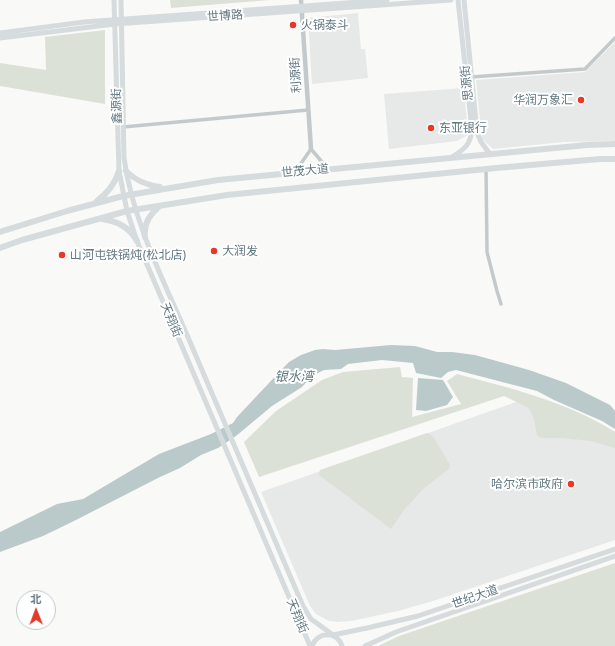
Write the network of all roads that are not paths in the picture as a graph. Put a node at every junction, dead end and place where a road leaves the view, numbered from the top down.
1 (114, 0) edge
2 (121, 0) edge
3 (301, 0) edge
4 (387, 0) edge
5 (450, 0) edge
6 (458, 0) edge
7 (464, 0) edge
8 (302, 8) junction
9 (115, 22) junction
10 (122, 22) junction
11 (0, 33) edge
12 (0, 38) edge
13 (615, 38) edge
14 (471, 77) junction
15 (308, 110) junction
16 (123, 127) junction
17 (615, 144) edge
18 (311, 149) junction
19 (490, 154) junction
20 (451, 158) junction
21 (615, 159) edge
22 (328, 169) junction
23 (486, 169) junction
24 (119, 171) junction
25 (126, 171) junction
26 (295, 172) junction
27 (166, 188) junction
28 (132, 194) junction
29 (123, 196) junction
30 (92, 204) junction
31 (169, 204) junction
32 (136, 210) junction
33 (127, 211) junction
34 (91, 220) junction
35 (0, 232) edge
36 (145, 237) junction
37 (137, 241) junction
38 (0, 248) edge
39 (501, 304) dead end
40 (615, 549) edge
41 (615, 556) edge
42 (333, 635) junction
43 (311, 646) edge
44 (342, 646) edge
45 (365, 646) edge

1 - 9 main road, 鑫源街
2 - 10 main road, 鑫源街
3 - 8 street, 利源街
4 - 8 main road, 世博路
5 - 8 main road, 世博路
6 - 20 main road, 思源街
7 - 14 main road, 思源街
8 - 10 main road, 世博路
8 - 15 street, 利源街
9 - 10 main road, 世博路
9 - 11 main road, 世博路
9 - 12 main road, 世博路
9 - 24 main road, 鑫源街
10 - 16 main road, 鑫源街
13 - 14 street
14 - 19 main road, 思源街
15 - 16 street
15 - 18 street, 利源街
16 - 25 main road, 鑫源街
17 - 19 main road, 世茂大道
18 - 22 street
18 - 26 street
19 - 20 main road, 世茂大道
20 - 22 main road, 世茂大道
21 - 23 main road, 世茂大道
22 - 26 main road, 世茂大道
23 - 31 main road, 世茂大道
23 - 39 street
24 - 29 main road, 鑫源街
24 - 30 main road
25 - 27 main road
25 - 28 main road, 鑫源街
26 - 27 main road, 世茂大道
27 - 28 main road, 世茂大道
28 - 29 main road, 世茂大道
28 - 32 main road, 鑫源街
29 - 30 main road, 世茂大道
29 - 33 main road, 鑫源街
30 - 35 main road, 世茂大道
31 - 32 main road, 世茂大道
31 - 36 main road
32 - 33 main road, 世茂大道
32 - 36 main road, 天翔街
33 - 34 main road, 世茂大道
33 - 37 main road, 天翔街
34 - 37 main road
34 - 38 main road, 世茂大道
36 - 42 main road, 天翔街
37 - 43 main road, 天翔街
40 - 42 main road, 世纪大道
41 - 45 main road, 世纪大道
42 - 43 main road, 世纪大道
42 - 44 main road, 天翔街

